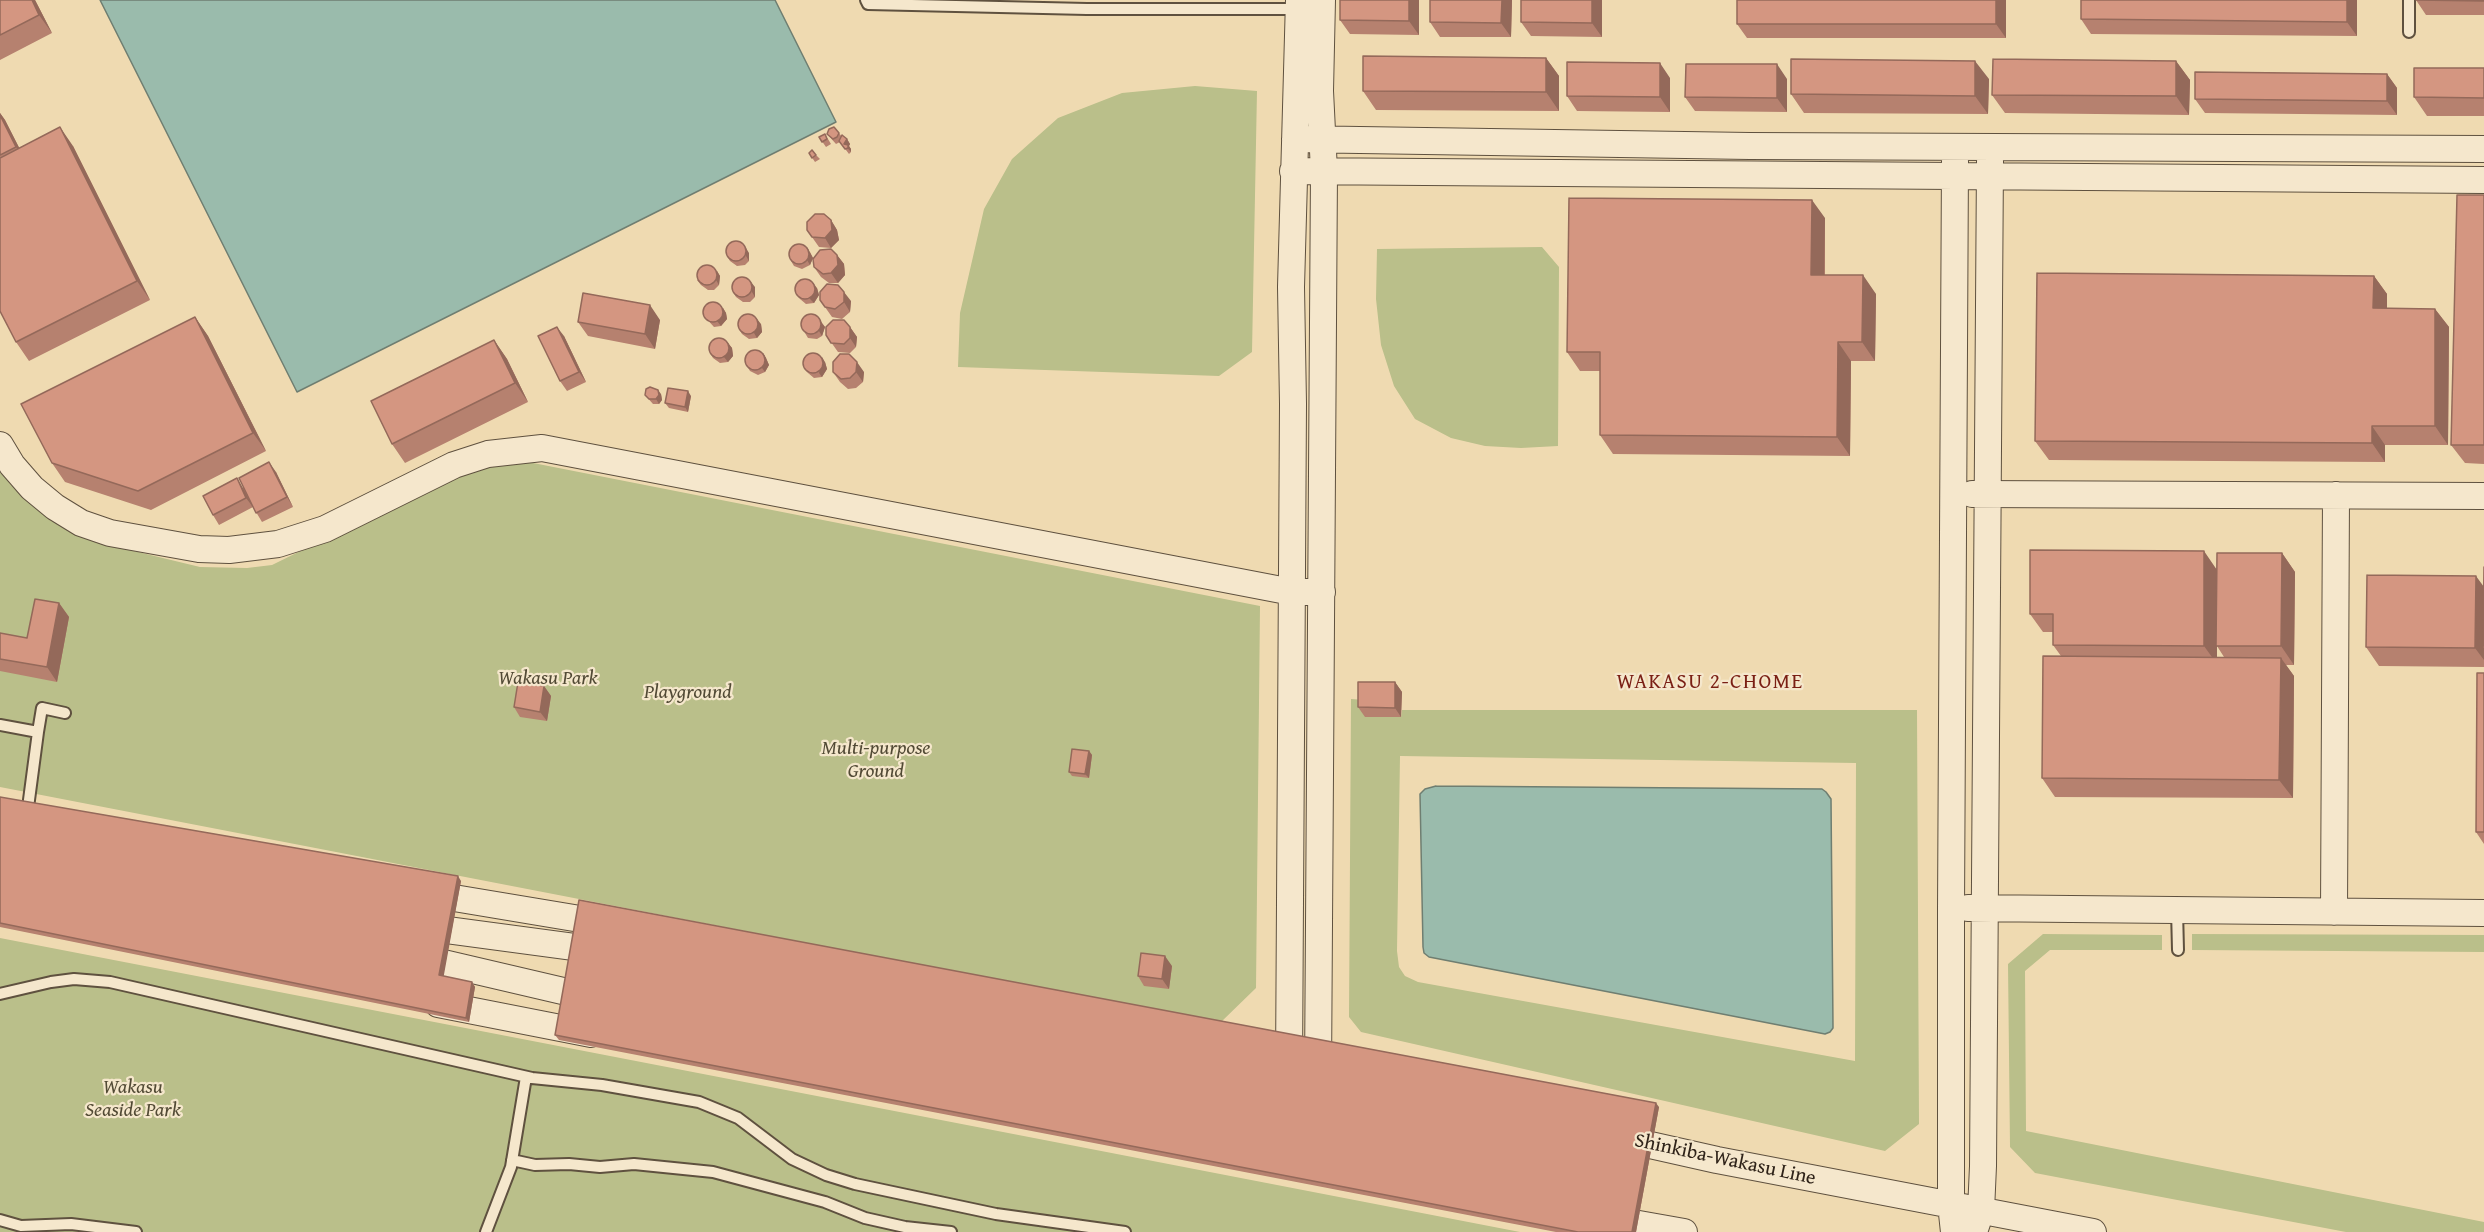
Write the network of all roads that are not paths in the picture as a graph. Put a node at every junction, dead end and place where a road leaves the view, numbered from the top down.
1 (866, 0) edge
2 (2409, 0) edge
3 (1307, 3) edge
4 (1193, 4) edge
5 (2409, 33) dead end
6 (1295, 140) junction
7 (1324, 140) junction
8 (1955, 146) junction
9 (1990, 146) junction
10 (2484, 149) edge
11 (1293, 171) junction
12 (1324, 171) junction
13 (1954, 176) junction
14 (1990, 177) junction
15 (2484, 180) edge
16 (0, 445) edge
17 (1953, 494) junction
18 (1988, 494) junction
19 (2336, 495) junction
20 (2484, 496) edge
21 (1292, 592) junction
22 (1322, 592) junction
23 (65, 713) dead end
24 (0, 725) edge
25 (38, 732) junction
26 (0, 818) edge
27 (38, 820) joint
28 (396, 888) edge
29 (1951, 908) junction
30 (1985, 908) junction
31 (2177, 910) junction
32 (2334, 912) junction
33 (2484, 913) edge
34 (389, 922) edge
35 (639, 929) edge
36 (2178, 950) dead end
37 (385, 951) edge
38 (632, 954) edge
39 (0, 994) edge
40 (415, 1000) edge
41 (624, 1007) edge
42 (612, 1038) edge
43 (526, 1077) junction
44 (1590, 1131) edge
45 (512, 1160) junction
46 (1951, 1204) junction
47 (1584, 1215) edge
48 (0, 1220) edge
49 (1978, 1221) edge
50 (136, 1232) edge
51 (486, 1232) edge
52 (951, 1232) edge
53 (1125, 1232) edge
54 (1684, 1232) edge
55 (1954, 1232) edge
56 (2093, 1232) edge

1 - 4 lane
2 - 5 lane
3 - 4 lane
3 - 6 street
3 - 7 street
6 - 7 street
6 - 11 street
7 - 8 street
7 - 12 street
8 - 9 street
8 - 13 street
9 - 10 street
9 - 14 street
11 - 12 street
11 - 21 street
12 - 13 street
12 - 22 street
13 - 14 street
13 - 17 street
14 - 15 street
14 - 18 street
16 - 21 street
17 - 18 street
17 - 29 street
18 - 19 street
18 - 30 street
19 - 20 street
19 - 32 street
21 - 22 street
21 - 22 street
23 - 25 lane
24 - 25 lane
25 - 27 lane
26 - 27 street
28 - 35 street
29 - 30 street
29 - 46 street
30 - 31 street
30 - 49 street
31 - 32 street
31 - 36 lane
32 - 33 street
34 - 38 street
37 - 41 street
39 - 43 lane
40 - 42 street
43 - 45 lane
43 - 53 lane
44 - 46 street, Shinkiba-Wakasu Line
45 - 51 lane
45 - 52 lane
46 - 49 street, Shinkiba-Wakasu Line
46 - 55 street
47 - 54 street
48 - 50 lane
49 - 56 street, Shinkiba-Wakasu Line

